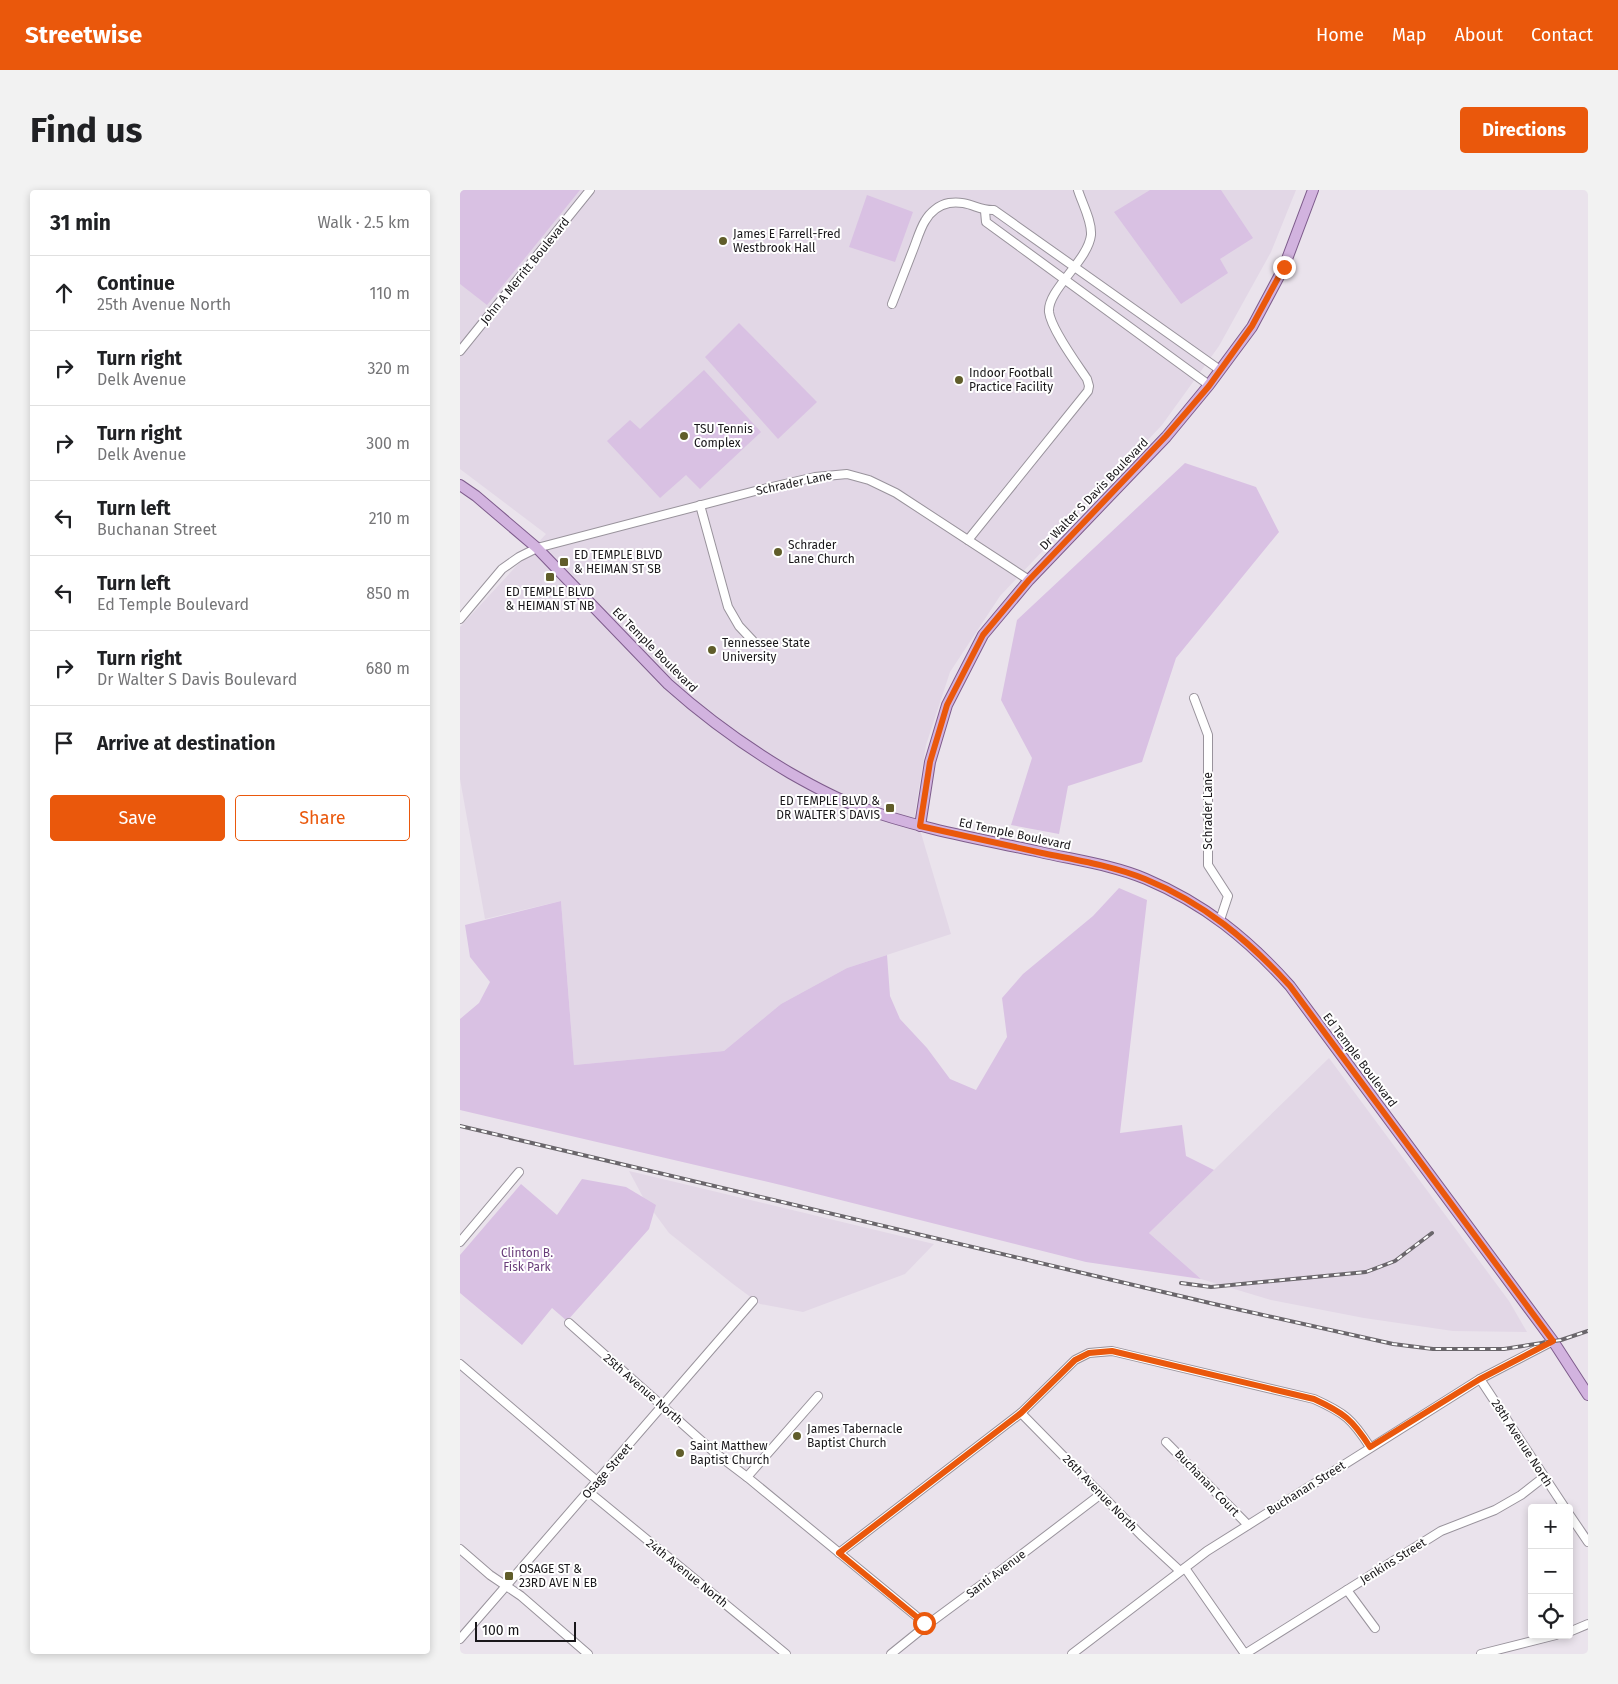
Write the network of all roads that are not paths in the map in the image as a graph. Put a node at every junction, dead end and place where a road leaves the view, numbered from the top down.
1 (590, 190) edge
2 (1078, 190) edge
3 (1313, 190) edge
4 (985, 211) junction
5 (1074, 267) junction
6 (1066, 280) junction
7 (892, 304) dead end
8 (460, 351) edge
9 (1220, 370) junction
10 (1209, 386) junction
11 (460, 484) edge
12 (700, 505) junction
13 (968, 540) junction
14 (537, 548) junction
15 (1029, 580) junction
16 (460, 618) edge
17 (753, 641) dead end
18 (1194, 698) dead end
19 (920, 826) junction
20 (1220, 920) junction
21 (519, 1172) dead end
22 (460, 1242) edge
23 (753, 1301) dead end
24 (569, 1324) dead end
25 (1553, 1341) junction
26 (460, 1364) edge
27 (1480, 1379) junction
28 (1588, 1395) edge
29 (818, 1396) dead end
30 (662, 1406) junction
31 (1021, 1413) junction
32 (1166, 1442) dead end
33 (1370, 1447) junction
34 (747, 1477) junction
35 (1544, 1477) junction
36 (597, 1481) junction
37 (589, 1492) junction
38 (1102, 1494) junction
39 (1562, 1504) edge
40 (1573, 1520) edge
41 (1248, 1525) junction
42 (1588, 1542) edge
43 (460, 1549) edge
44 (839, 1553) junction
45 (1183, 1569) junction
46 (506, 1586) junction
47 (1346, 1590) junction
48 (1588, 1624) edge
49 (927, 1625) junction
50 (1375, 1628) dead end
51 (1573, 1630) edge
52 (460, 1639) edge
53 (1540, 1639) edge
54 (588, 1654) edge
55 (786, 1654) edge
56 (891, 1654) edge
57 (1072, 1654) edge
58 (1246, 1654) edge
59 (1481, 1654) edge

1 - 8 street, John A Merritt Boulevard
2 - 5 street
3 - 9 main road, Dr Walter S Davis Boulevard
4 - 5 street
4 - 6 street
4 - 7 street
5 - 6 street
5 - 9 street
6 - 10 street
6 - 13 street
9 - 10 main road, Dr Walter S Davis Boulevard
10 - 15 main road, Dr Walter S Davis Boulevard
11 - 14 main road, Ed Temple Boulevard
12 - 13 street, Schrader Lane
12 - 14 street, Schrader Lane
12 - 17 street
13 - 15 street, Schrader Lane
14 - 16 street, Schrader Lane
14 - 19 main road, Ed Temple Boulevard
15 - 19 main road, Dr Walter S Davis Boulevard
18 - 20 street, Schrader Lane
19 - 20 main road, Ed Temple Boulevard
20 - 25 main road, Ed Temple Boulevard
21 - 22 street
23 - 30 street, Osage Street
24 - 30 street, 25th Avenue North
25 - 27 street, Buchanan Street
25 - 28 main road, Ed Temple Boulevard
26 - 36 street
27 - 33 street, Buchanan Street
27 - 35 street, 28th Avenue North
29 - 34 street
30 - 34 street, 25th Avenue North
30 - 36 street, Osage Street
31 - 33 street
31 - 38 street, 26th Avenue North
31 - 44 street
32 - 41 street, Buchanan Court
33 - 41 street, Buchanan Street
34 - 44 street, 25th Avenue North
35 - 39 street, 28th Avenue North
35 - 47 street, Jenkins Street
36 - 37 street, Osage Street
37 - 46 street, Osage Street
37 - 55 street, 24th Avenue North
38 - 45 street, 26th Avenue North
38 - 49 street, Santi Avenue
40 - 42 street
41 - 45 street, Buchanan Street
43 - 46 street
44 - 49 street, 25th Avenue North
45 - 57 street, Buchanan Street
45 - 58 street, 26th Avenue North
46 - 52 street, Osage Street
46 - 54 street
47 - 50 street
47 - 58 street, Jenkins Street
48 - 51 street
49 - 56 street, Santi Avenue
53 - 59 street

